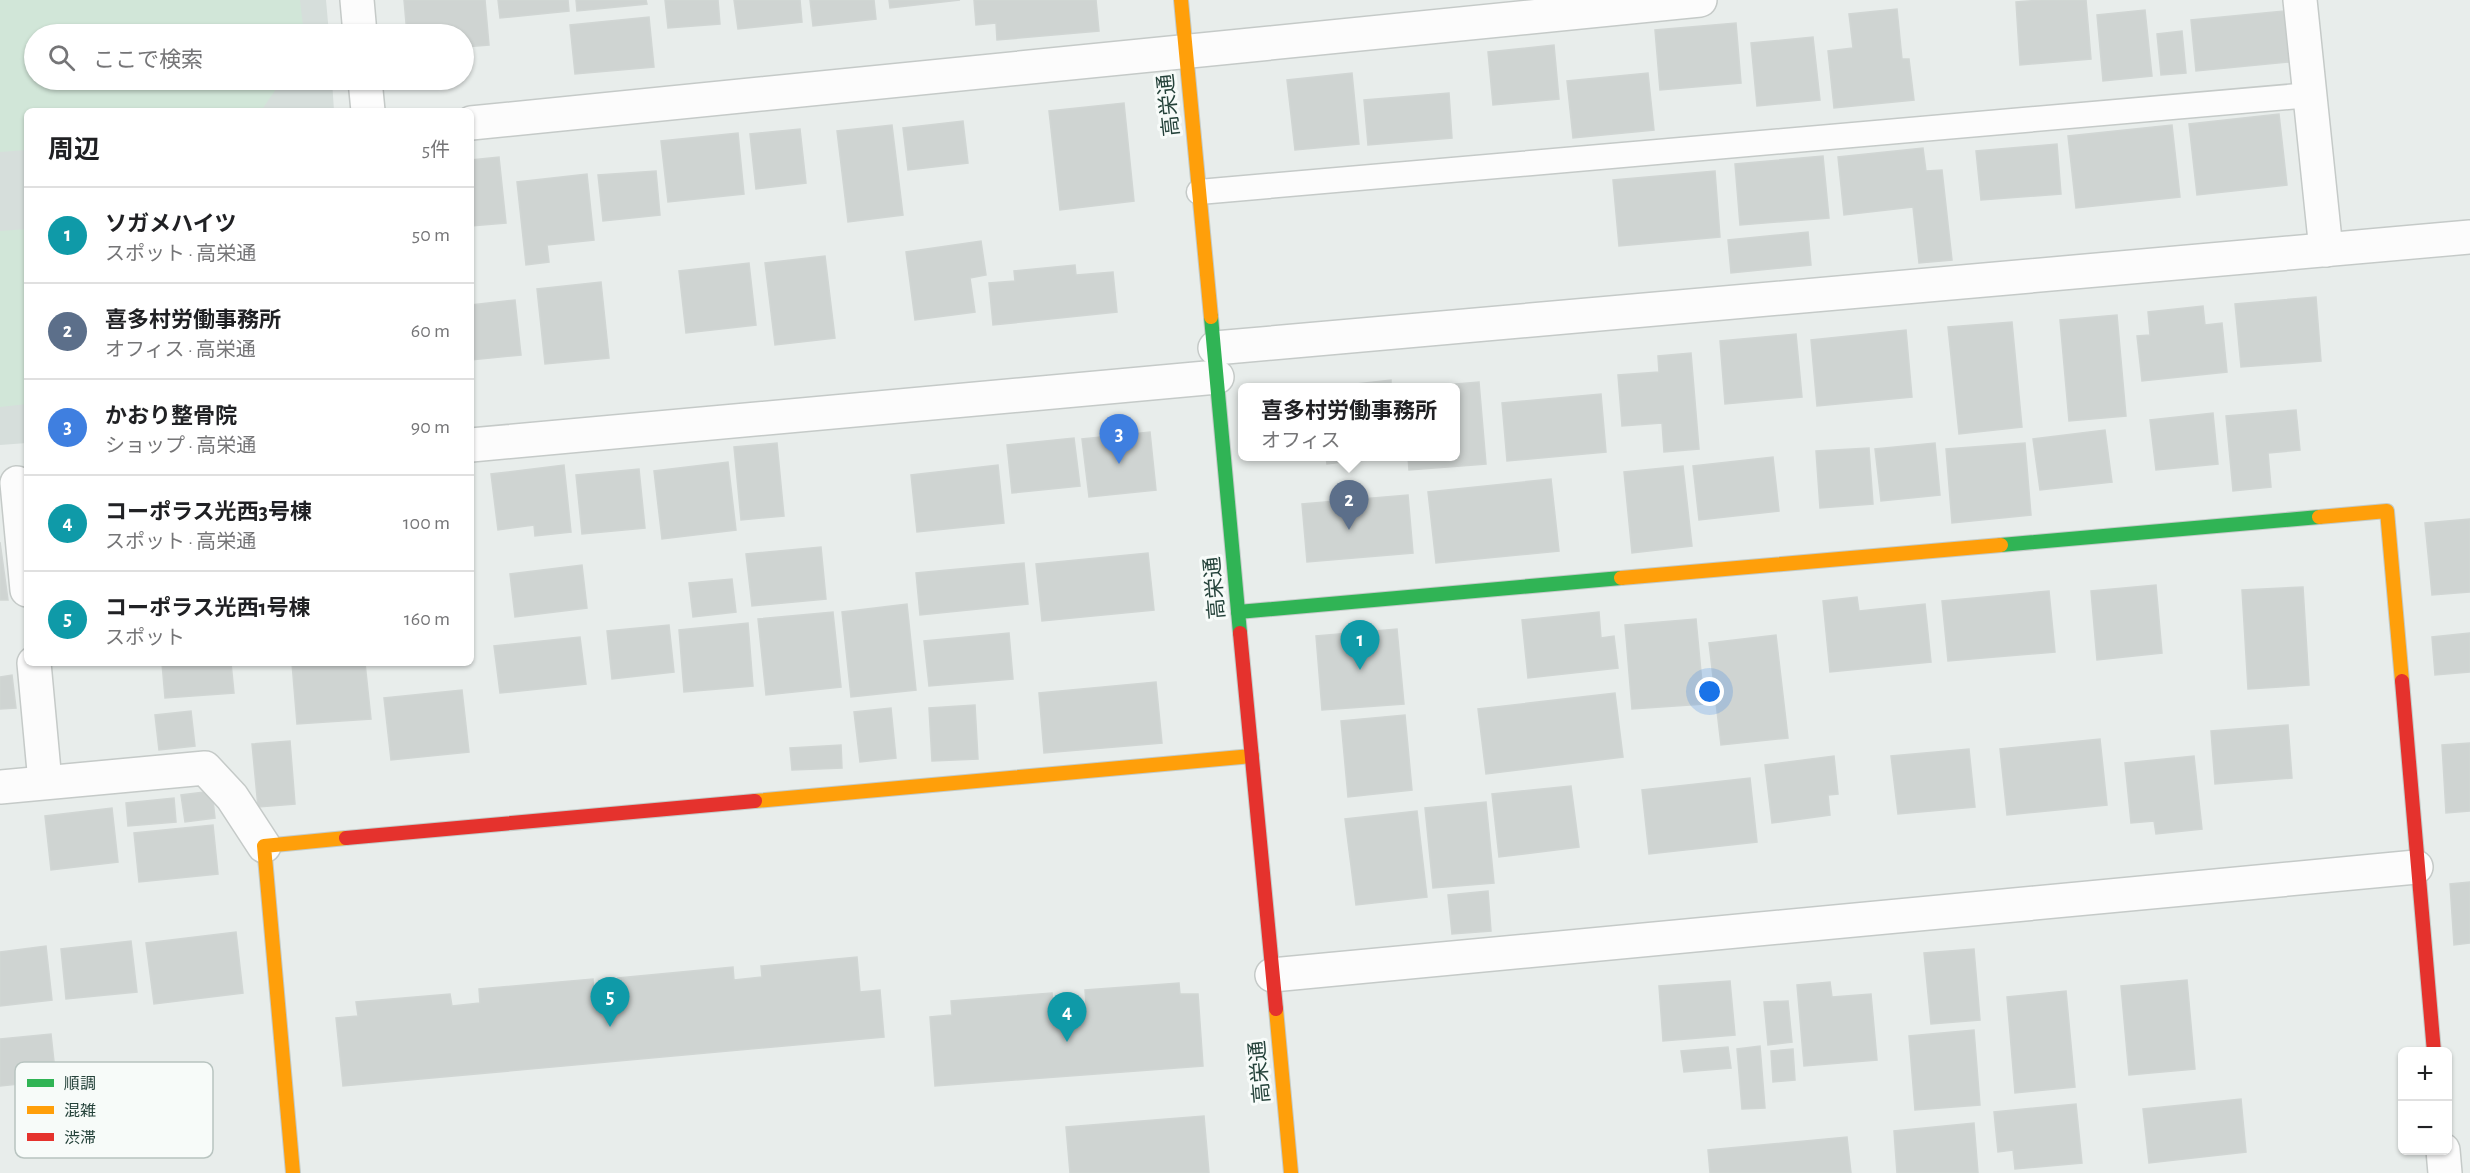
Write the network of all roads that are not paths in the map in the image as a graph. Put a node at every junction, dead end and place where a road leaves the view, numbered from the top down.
1 (357, 0) edge
2 (1181, 0) edge
3 (1700, 0) edge
4 (2300, 0) edge
5 (359, 24) edge
6 (1185, 51) junction
7 (366, 90) edge
8 (2310, 95) junction
9 (368, 108) edge
10 (474, 123) edge
11 (1199, 192) junction
12 (2470, 237) edge
13 (2326, 250) junction
14 (1216, 362) junction
15 (474, 445) edge
16 (15, 483) edge
17 (24, 563) edge
18 (1238, 612) junction
19 (34, 666) edge
20 (1252, 756) junction
21 (45, 783) junction
22 (0, 787) edge
23 (264, 846) junction
24 (2416, 867) junction
25 (1272, 975) junction
26 (2434, 1047) edge
27 (2443, 1155) edge
28 (293, 1173) edge
29 (1291, 1173) edge
30 (2445, 1173) edge

1 - 5 street
2 - 6 street, 高栄通
3 - 6 street
4 - 8 street
6 - 10 street
6 - 11 street, 高栄通
7 - 9 street
8 - 11 lane
8 - 13 street
11 - 14 street, 高栄通
12 - 13 street
13 - 14 street
14 - 15 street
14 - 18 street, 高栄通
16 - 17 street
18 - 20 street, 高栄通
18 - 24 street
19 - 21 street
20 - 23 street
20 - 25 street, 高栄通
21 - 22 street
21 - 23 street
23 - 28 street
24 - 25 street
24 - 26 street
25 - 29 street, 高栄通
27 - 30 street

